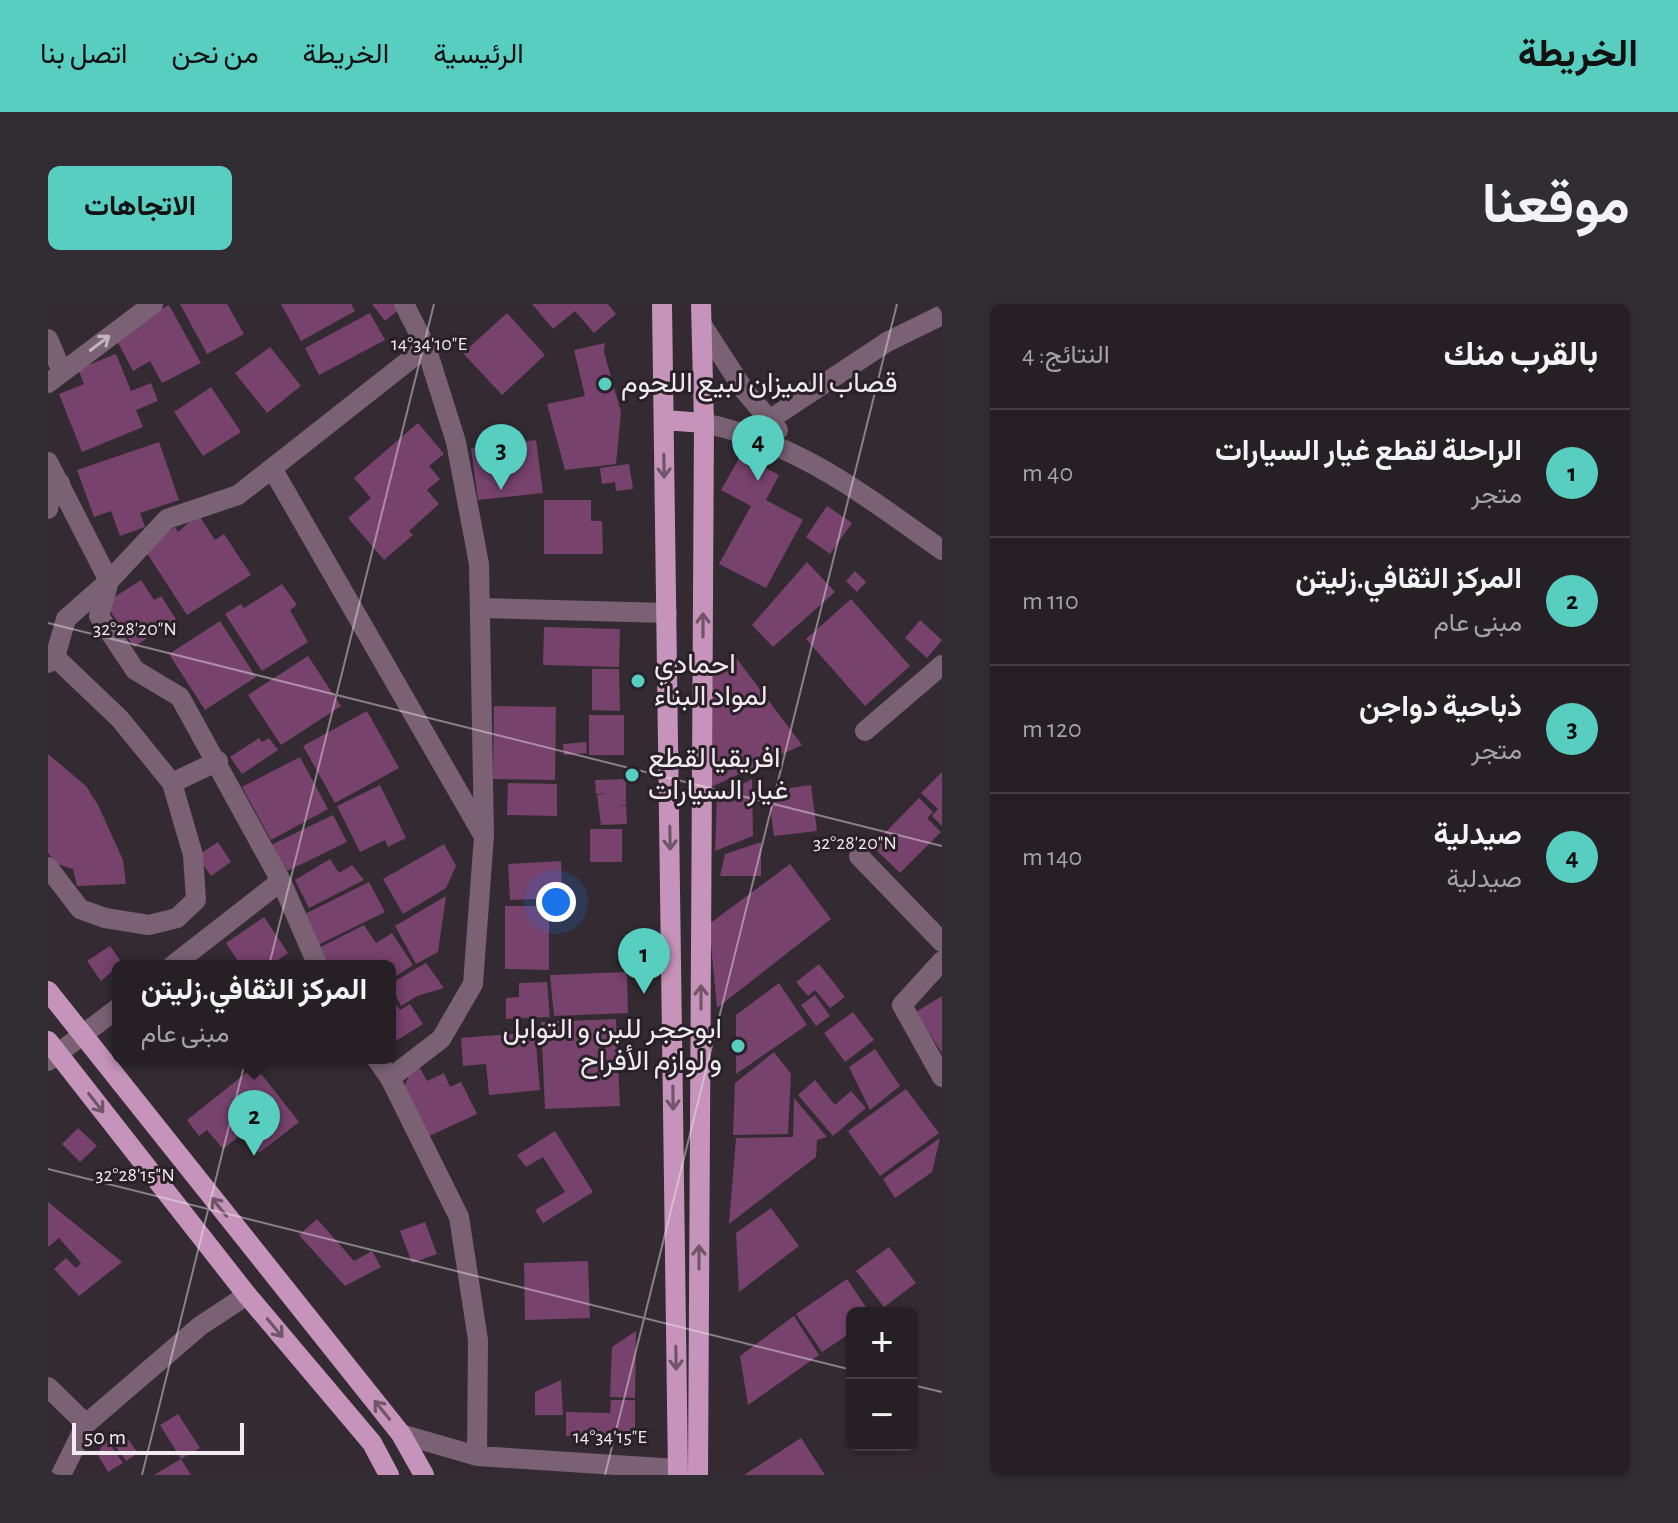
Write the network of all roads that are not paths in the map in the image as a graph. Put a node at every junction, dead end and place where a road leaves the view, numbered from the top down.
1 (153, 304) edge
2 (404, 304) edge
3 (662, 304) edge
4 (701, 304) edge
5 (942, 315) edge
6 (702, 325) junction
7 (48, 339) edge
8 (426, 347) junction
9 (55, 377) edge
10 (664, 420) junction
11 (769, 420) junction
12 (704, 423) junction
13 (806, 458) junction
14 (48, 462) edge
15 (273, 470) junction
16 (60, 483) junction
17 (48, 509) edge
18 (942, 550) edge
19 (109, 581) junction
20 (482, 608) junction
21 (667, 613) junction
22 (51, 660) edge
23 (942, 665) edge
24 (865, 731) dead end
25 (218, 761) junction
26 (172, 783) junction
27 (484, 836) junction
28 (859, 856) dead end
29 (48, 867) edge
30 (281, 881) junction
31 (942, 942) edge
32 (180, 960) edge
33 (315, 960) edge
34 (942, 961) edge
35 (48, 991) edge
36 (112, 1013) edge
37 (81, 1036) junction
38 (52, 1053) edge
39 (380, 1064) edge
40 (942, 1077) edge
41 (390, 1078) junction
42 (247, 1295) junction
43 (48, 1387) edge
44 (86, 1424) junction
45 (401, 1434) junction
46 (477, 1456) junction
47 (678, 1472) edge
48 (61, 1475) edge
49 (389, 1475) edge
50 (424, 1475) edge
51 (698, 1475) edge

9 -> 1 street
2 - 8 street
3 - 10 main road
4 - 6 main road
5 - 11 street
6 - 11 street
6 - 12 main road
7 - 9 street
8 - 15 street
8 - 20 street
10 - 12 main road
10 -> 21 main road
11 - 13 street
12 - 13 street
51 -> 12 main road
13 - 18 street
14 - 16 street
15 - 19 street
15 - 27 street
16 - 17 street
16 - 19 street
19 - 22 street
19 - 25 street
20 - 21 street
20 - 27 street
21 -> 47 main road
22 - 26 street
23 - 24 street
25 - 26 street
25 - 30 street
26 - 29 street
27 - 41 street
28 - 31 street
30 - 32 street
30 - 33 street
34 - 40 street
35 - 37 main road
36 - 37 street
37 - 38 street
45 -> 37 main road
38 -> 42 main road
39 - 41 street
41 - 46 street
42 - 44 street
42 -> 49 main road
43 - 44 street
44 - 48 street
45 - 46 street
45 - 50 main road
46 - 47 street

